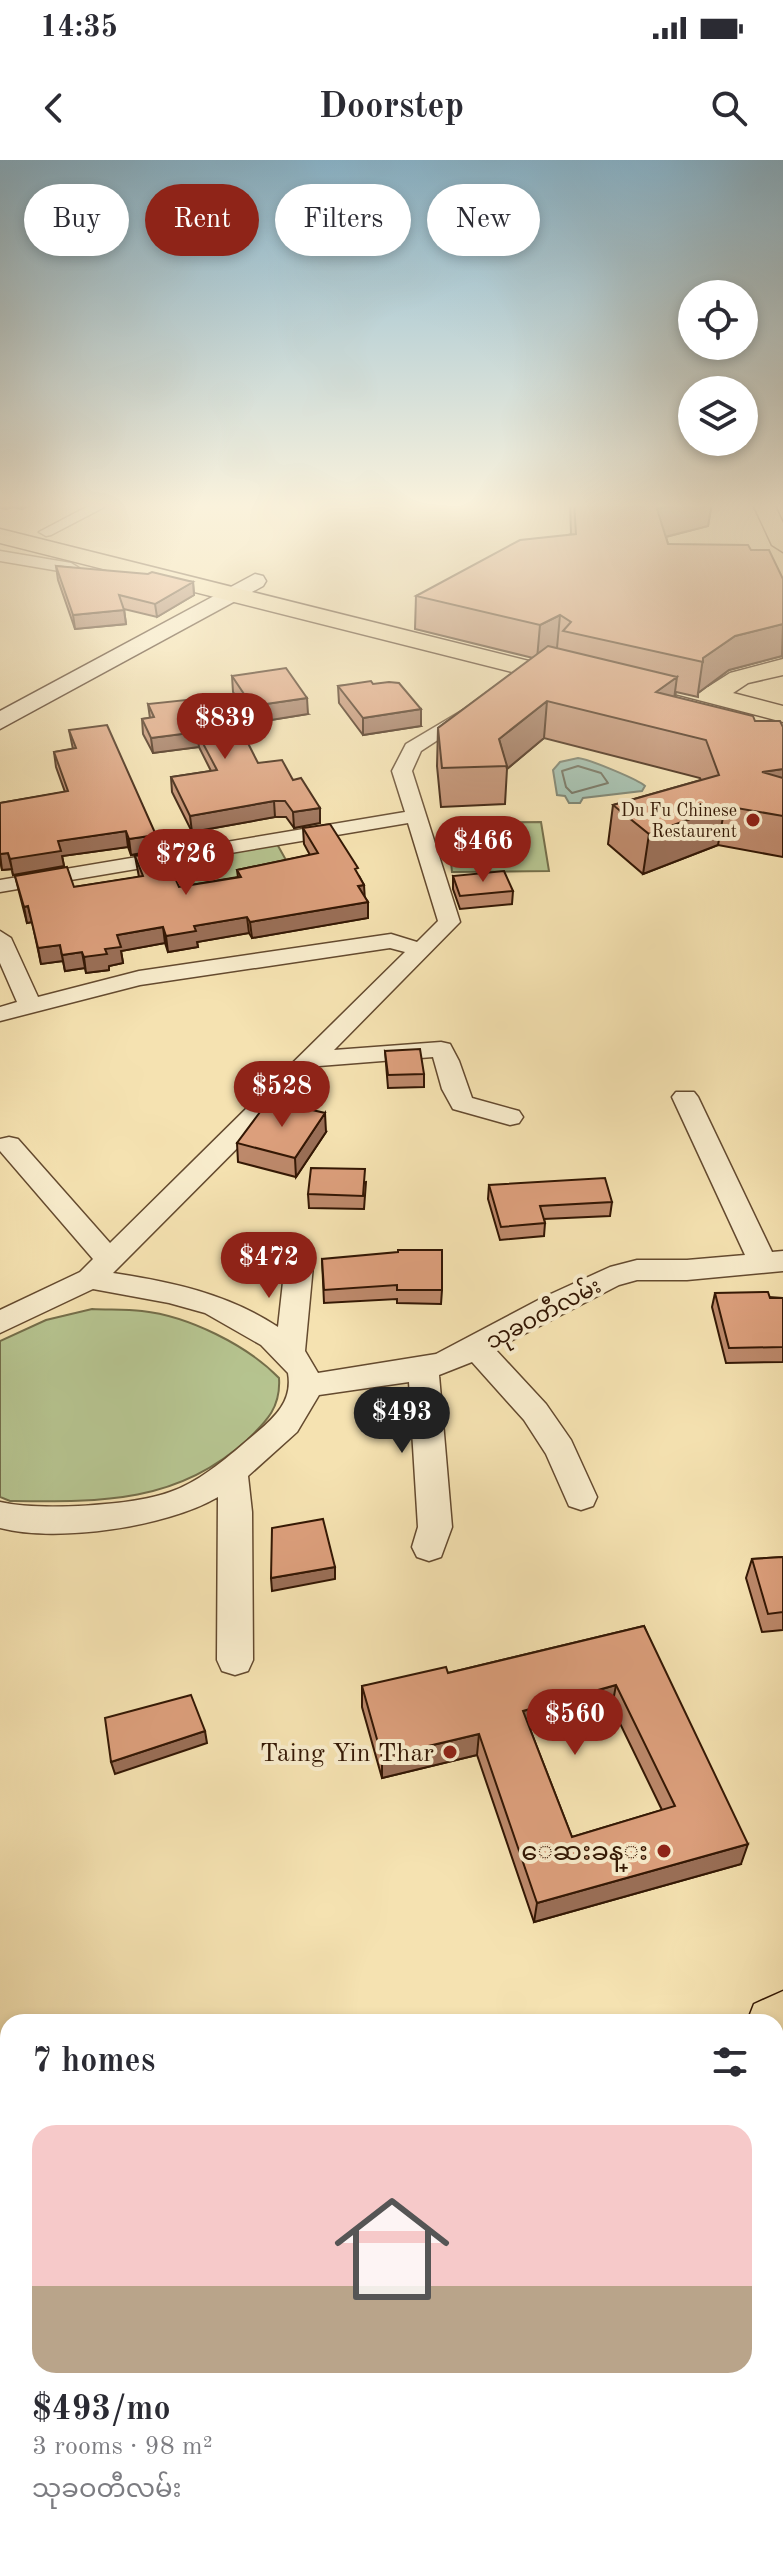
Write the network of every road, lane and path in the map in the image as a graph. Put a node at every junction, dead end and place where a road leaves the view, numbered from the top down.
1 (195, 614) edge
2 (322, 614) edge
3 (350, 614) edge
4 (546, 663) junction
5 (783, 667) edge
6 (511, 686) edge
7 (485, 702) edge
8 (720, 703) junction
9 (783, 714) edge
10 (0, 721) edge
11 (783, 731) edge
12 (416, 816) junction
13 (0, 886) edge
14 (0, 938) edge
15 (421, 950) junction
16 (30, 1004) junction
17 (0, 1014) edge
18 (312, 1059) junction
19 (685, 1097) dead end
20 (510, 1117) dead end
21 (9, 1145) dead end
22 (300, 1255) dead end
23 (773, 1262) edge
24 (100, 1270) junction
25 (0, 1322) edge
26 (477, 1348) junction
27 (290, 1351) junction
28 (423, 1369) junction
29 (306, 1386) junction
30 (232, 1472) junction
31 (581, 1497) dead end
32 (0, 1515) edge
33 (429, 1547) dead end
34 (235, 1660) dead end

1 - 10 main road
2 - 4 main road
3 - 4 main road
4 - 6 street
4 - 8 main road
5 - 8 main road
7 - 12 street
8 - 9 main road
8 - 11 main road
12 - 13 street
12 - 15 street
14 - 16 street
15 - 16 street
15 - 18 street
16 - 17 street
18 - 20 street
18 - 24 street
19 - 23 street
21 - 24 street
22 - 27 street
23 - 26 street, သုခဝတီလမ်း
24 - 25 street
24 - 27 street
26 - 28 street, သုခဝတီလမ်း
26 - 31 street
27 - 29 street
28 - 29 street, သုခဝတီလမ်း
28 - 33 street
29 - 30 street
30 - 32 street
30 - 34 street

